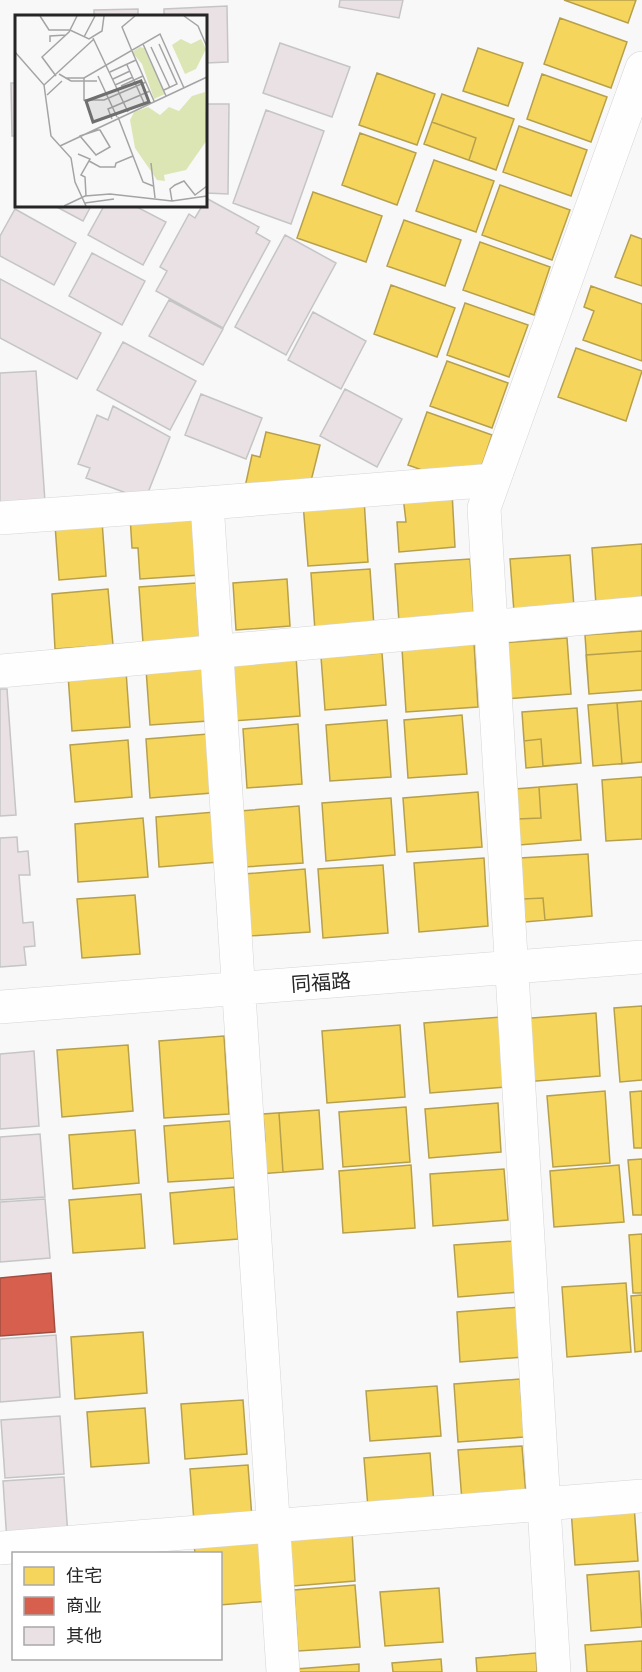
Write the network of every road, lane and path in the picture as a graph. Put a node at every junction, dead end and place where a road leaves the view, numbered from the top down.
1 (642, 68) edge
2 (494, 480) junction
3 (207, 503) junction
4 (0, 518) edge
5 (642, 613) edge
6 (490, 626) junction
7 (216, 651) junction
8 (0, 671) edge
9 (642, 957) edge
10 (513, 968) junction
11 (238, 988) junction
12 (0, 1007) edge
13 (642, 1496) edge
14 (544, 1504) junction
15 (273, 1526) junction
16 (0, 1548) edge
17 (283, 1672) edge
18 (554, 1672) edge

1 - 2 street
2 - 3 street
2 - 6 street
3 - 4 street
3 - 7 street
5 - 6 street
6 - 7 street
6 - 10 street
7 - 8 street
7 - 11 street
9 - 10 street, 同福路
10 - 11 street, 同福路
10 - 14 street
11 - 12 street, 同福路
11 - 15 street
13 - 14 street
14 - 15 street
14 - 18 street
15 - 16 street
15 - 17 street

